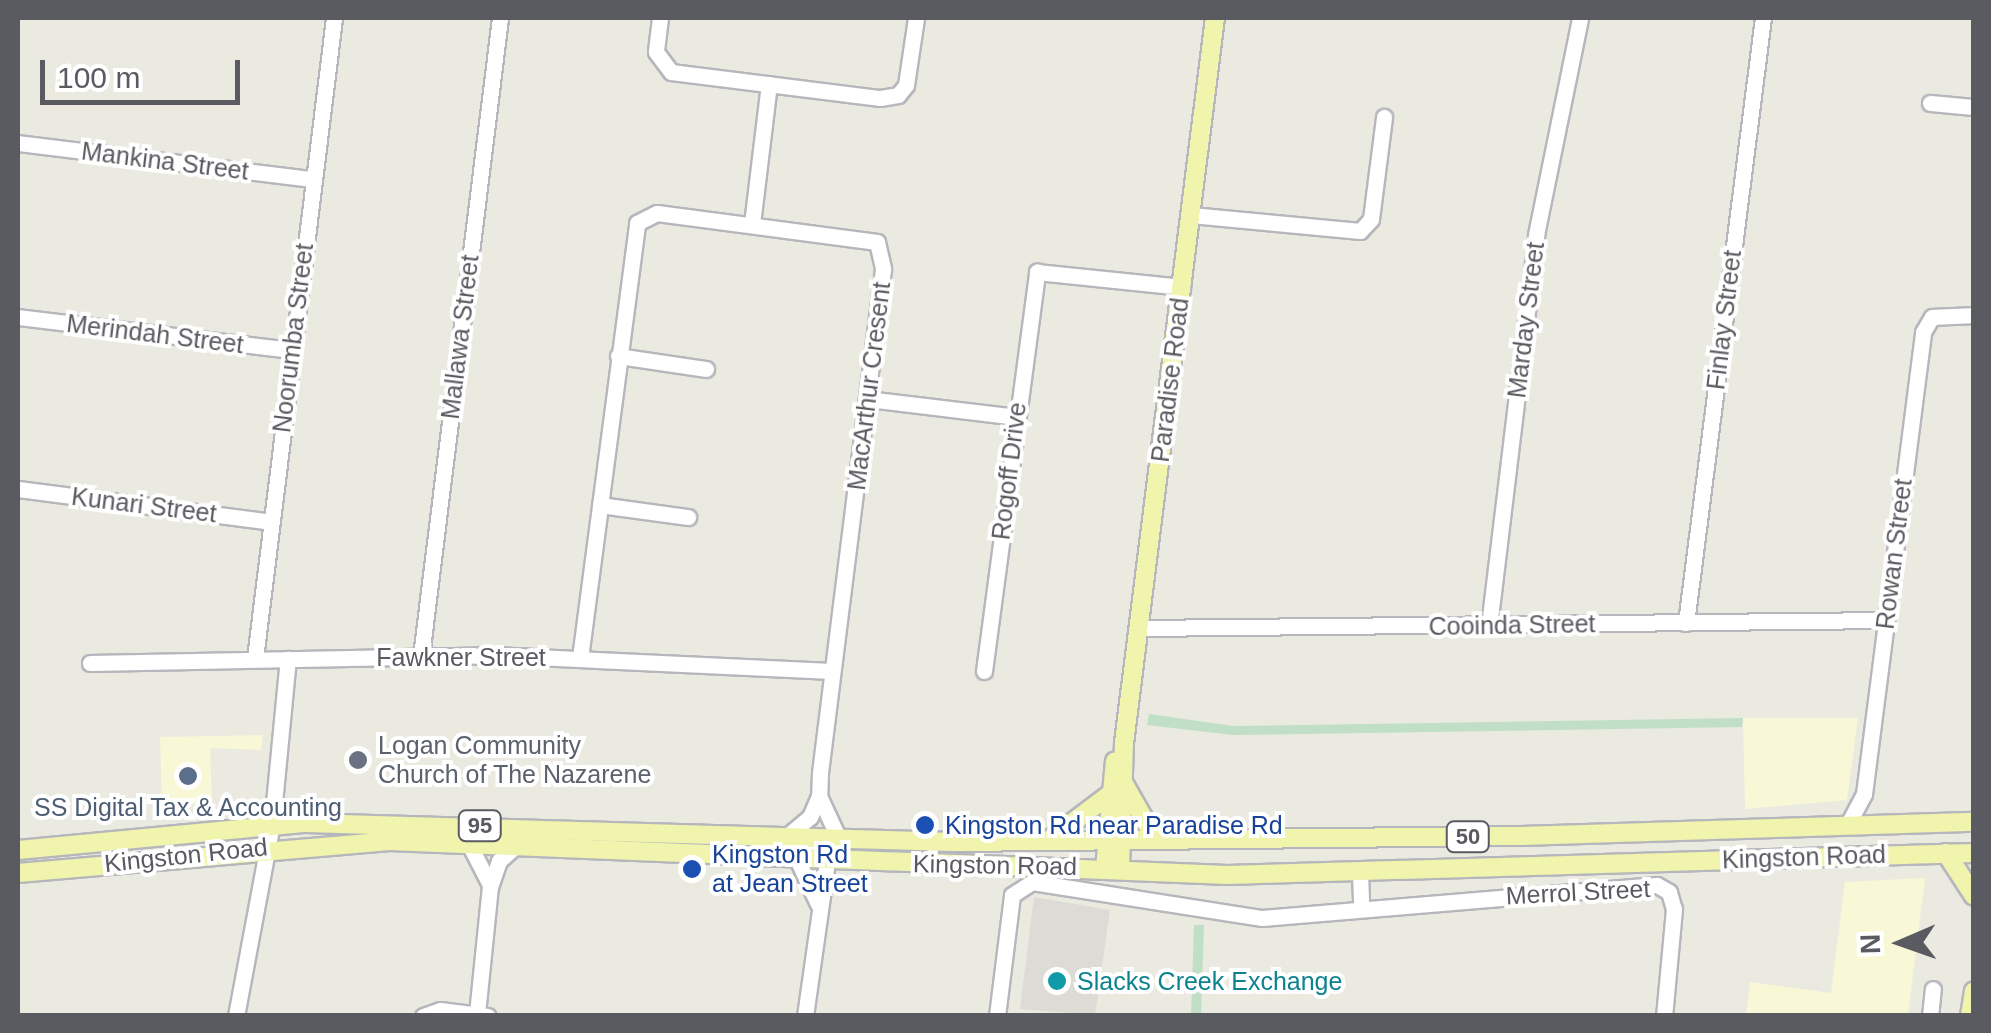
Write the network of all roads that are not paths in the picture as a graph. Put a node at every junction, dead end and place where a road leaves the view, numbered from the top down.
1 (334, 18) edge
2 (500, 18) edge
3 (660, 18) edge
4 (916, 18) edge
5 (1215, 18) edge
6 (1580, 18) edge
7 (1763, 18) edge
8 (769, 84) junction
9 (1930, 103) dead end
10 (1974, 108) edge
11 (1384, 117) dead end
12 (18, 143) edge
13 (314, 180) junction
14 (1190, 214) junction
15 (752, 224) junction
16 (1182, 287) junction
17 (18, 316) edge
18 (1974, 316) edge
19 (292, 350) junction
20 (618, 356) junction
21 (706, 370) dead end
22 (868, 399) junction
23 (1016, 417) junction
24 (18, 489) edge
25 (600, 505) junction
26 (688, 517) dead end
27 (271, 522) junction
28 (1886, 620) junction
29 (1686, 623) junction
30 (1488, 626) junction
31 (1139, 628) junction
32 (421, 656) junction
33 (254, 658) junction
34 (288, 658) junction
35 (580, 658) junction
36 (90, 662) dead end
37 (984, 671) dead end
38 (832, 672) junction
39 (1116, 790) junction
40 (1864, 794) junction
41 (820, 796) junction
42 (1974, 822) edge
43 (1874, 823) junction
44 (272, 824) junction
45 (1848, 824) junction
46 (786, 837) junction
47 (839, 840) junction
48 (1156, 840) junction
49 (1048, 841) junction
50 (1114, 841) junction
51 (468, 842) junction
52 (518, 844) junction
53 (268, 847) junction
54 (18, 850) edge
55 (1974, 852) edge
56 (1946, 853) junction
57 (798, 861) junction
58 (826, 862) junction
59 (1113, 868) junction
60 (1360, 872) junction
61 (18, 873) edge
62 (490, 887) junction
63 (1974, 896) edge
64 (818, 904) junction
65 (1361, 909) junction
66 (1933, 990) dead end
67 (1974, 991) edge
68 (424, 1014) edge
69 (482, 1015) edge
70 (236, 1016) edge
71 (805, 1016) edge
72 (997, 1016) edge
73 (1664, 1016) edge
74 (1930, 1016) edge
75 (1970, 1016) edge

1 - 13 street, Noorumba Street
2 - 32 street, Mallawa Street
3 - 8 street
4 - 8 street
5 - 14 main road, Paradise Road
6 - 30 street, Marday Street
7 - 29 street, Finlay Street
8 - 15 street
9 - 10 street
11 - 14 street
12 - 13 street, Mankina Street
13 - 19 street, Noorumba Street
14 - 16 main road, Paradise Road
15 - 20 street, MacArthur Cresent
15 - 22 street, MacArthur Cresent
16 - 23 street, Rogoff Drive
16 - 31 main road, Paradise Road
17 - 19 street, Merindah Street
18 - 28 street, Rowan Street
19 - 27 street, Noorumba Street
20 - 21 street
20 - 25 street, MacArthur Cresent
22 - 23 street
22 - 38 street, MacArthur Cresent
23 - 37 street, Rogoff Drive
24 - 27 street, Kunari Street
25 - 26 street
25 - 35 street, MacArthur Cresent
27 - 33 street, Noorumba Street
28 - 29 street, Cooinda Street
28 - 40 street, Rowan Street
29 - 30 street, Cooinda Street
30 - 31 street, Cooinda Street
31 - 39 main road, Paradise Road
32 - 34 street, Fawkner Street
32 - 35 street, Fawkner Street
33 - 34 street, Fawkner Street
33 - 36 street, Fawkner Street
34 - 44 street
35 - 38 street, Fawkner Street
38 - 41 street, MacArthur Cresent
39 - 48 main road
39 - 49 main road
39 - 50 main road, Paradise Road
40 - 43 street, Rowan Street
40 - 45 street, Rowan Street
41 - 46 street
41 - 47 street, MacArthur Cresent
42 - 43 main road, Kingston Road / 50
43 - 45 main road, Kingston Road / 50
44 - 46 main road, Kingston Road / 95
44 - 53 street
44 - 54 main road, Kingston Road / 95
45 - 48 main road, Kingston Road / 50
46 - 47 main road, Kingston Road / 95
46 - 58 street
47 - 49 main road, Kingston Road / 95
48 - 50 main road, Kingston Road / 50
49 - 50 main road, Kingston Road / 95
50 - 59 main road, Paradise Road
51 - 52 main road, Kingston Road / 95
51 - 53 main road, Kingston Road / 95
51 - 62 street
52 - 57 main road, Kingston Road / 95
52 - 62 street
53 - 61 main road, Kingston Road / 95
53 - 70 street
55 - 56 main road, Kingston Road
56 - 60 main road, Kingston Road / 50
56 - 63 main road
57 - 58 main road, Kingston Road / 95
57 - 64 street
58 - 59 main road, Kingston Road / 95
58 - 64 street
59 - 60 main road, Kingston Road / 50
60 - 65 street
62 - 69 street
64 - 71 street
65 - 72 street, Merrol Street
65 - 73 street, Merrol Street
66 - 74 street
67 - 75 main road
68 - 69 street

